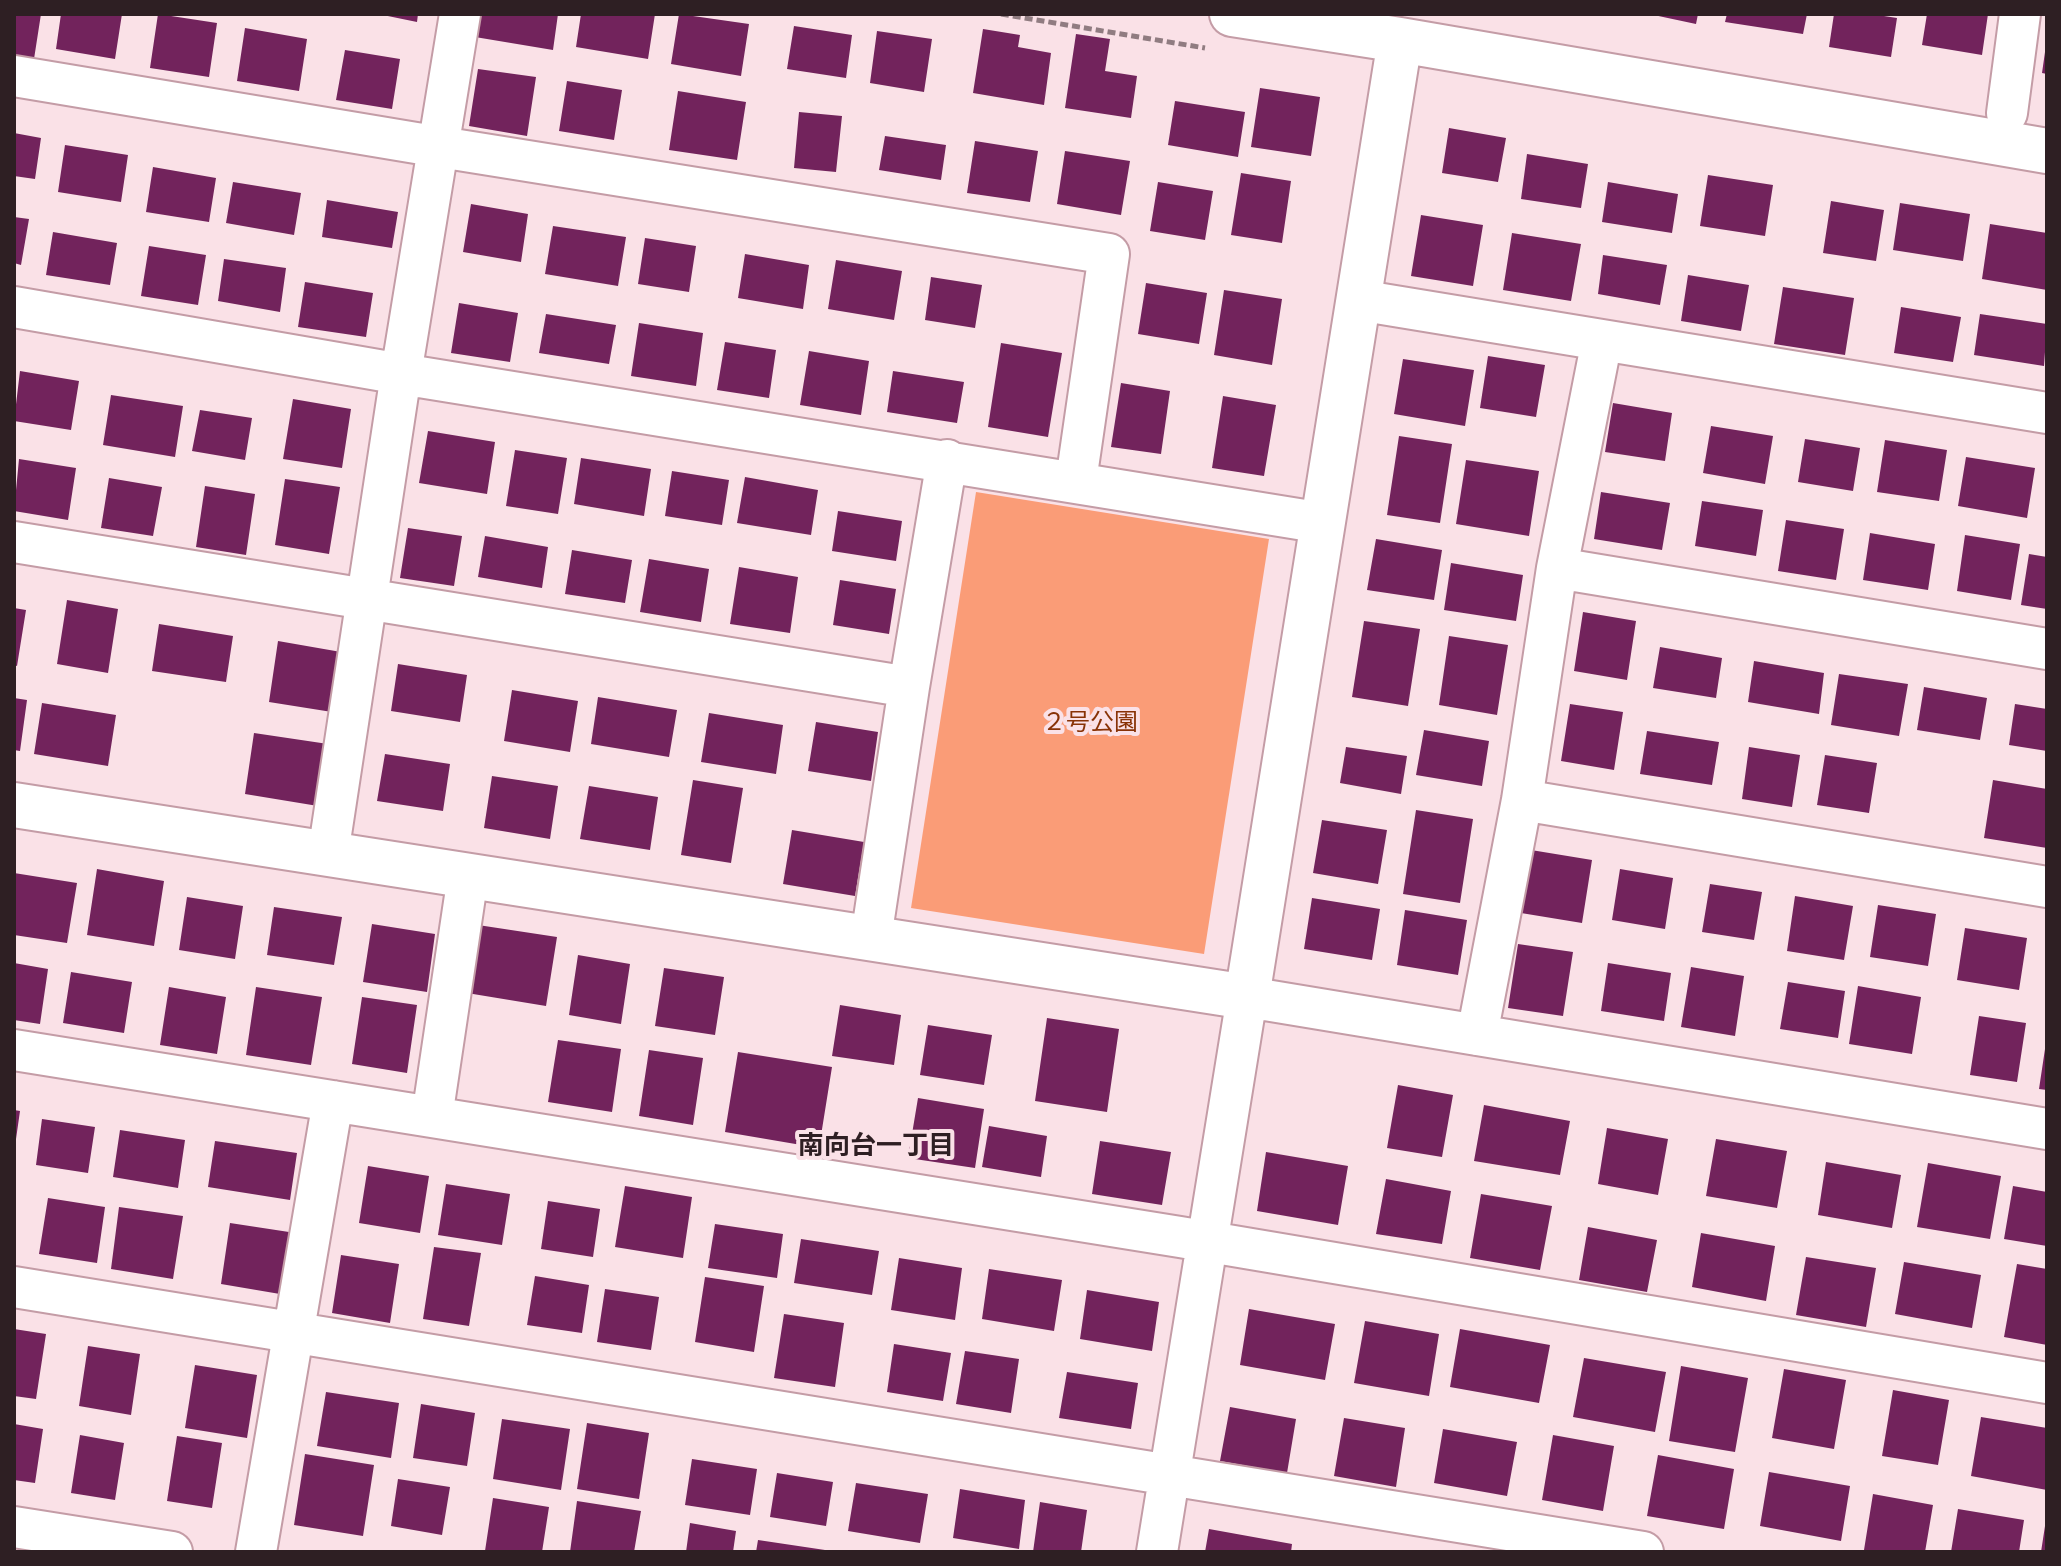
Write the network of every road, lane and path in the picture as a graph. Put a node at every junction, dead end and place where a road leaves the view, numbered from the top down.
1 (460, 14) edge
2 (1001, 14) edge
3 (2020, 14) edge
4 (1403, 27) edge
5 (1224, 32) edge
6 (14, 76) edge
7 (2007, 113) dead end
8 (440, 147) junction
9 (2047, 151) edge
10 (1358, 300) junction
11 (14, 307) edge
12 (1602, 340) junction
13 (401, 374) junction
14 (2047, 413) edge
15 (947, 460) junction
16 (1076, 481) junction
17 (1323, 523) junction
18 (14, 542) edge
19 (1557, 568) junction
20 (365, 600) junction
21 (2047, 649) edge
22 (909, 687) junction
23 (1522, 800) junction
24 (14, 805) edge
25 (328, 854) junction
26 (468, 876) junction
27 (2047, 887) edge
28 (871, 938) junction
29 (1247, 997) junction
30 (1477, 1035) junction
31 (14, 1050) edge
32 (333, 1101) junction
33 (432, 1117) junction
34 (2047, 1129) edge
35 (1207, 1241) junction
36 (14, 1287) edge
37 (293, 1332) junction
38 (2047, 1383) edge
39 (1169, 1476) junction
40 (14, 1527) edge
41 (172, 1552) edge
42 (256, 1552) edge
43 (1157, 1552) edge
44 (1643, 1552) edge

1 - 8 street
2 - 5 path
3 - 7 street
4 - 5 street
4 - 9 street
4 - 10 street
6 - 8 street
8 - 13 street
8 - 16 street
10 - 12 street
10 - 17 street
11 - 13 street
12 - 14 street
12 - 19 street
13 - 15 street
13 - 20 street
15 - 16 street
15 - 22 street
16 - 17 street
17 - 29 street
18 - 20 street
19 - 21 street
19 - 23 street
20 - 22 street
20 - 25 street
22 - 28 street
23 - 27 street
23 - 30 street
24 - 25 street
25 - 26 street
26 - 28 street
26 - 33 street
28 - 29 street
29 - 30 street
29 - 35 street
30 - 34 street
31 - 32 street
32 - 33 street
32 - 37 street
33 - 35 street
35 - 38 street
35 - 39 street
36 - 37 street
37 - 39 street
37 - 42 street
39 - 43 street
39 - 44 street
40 - 41 street

